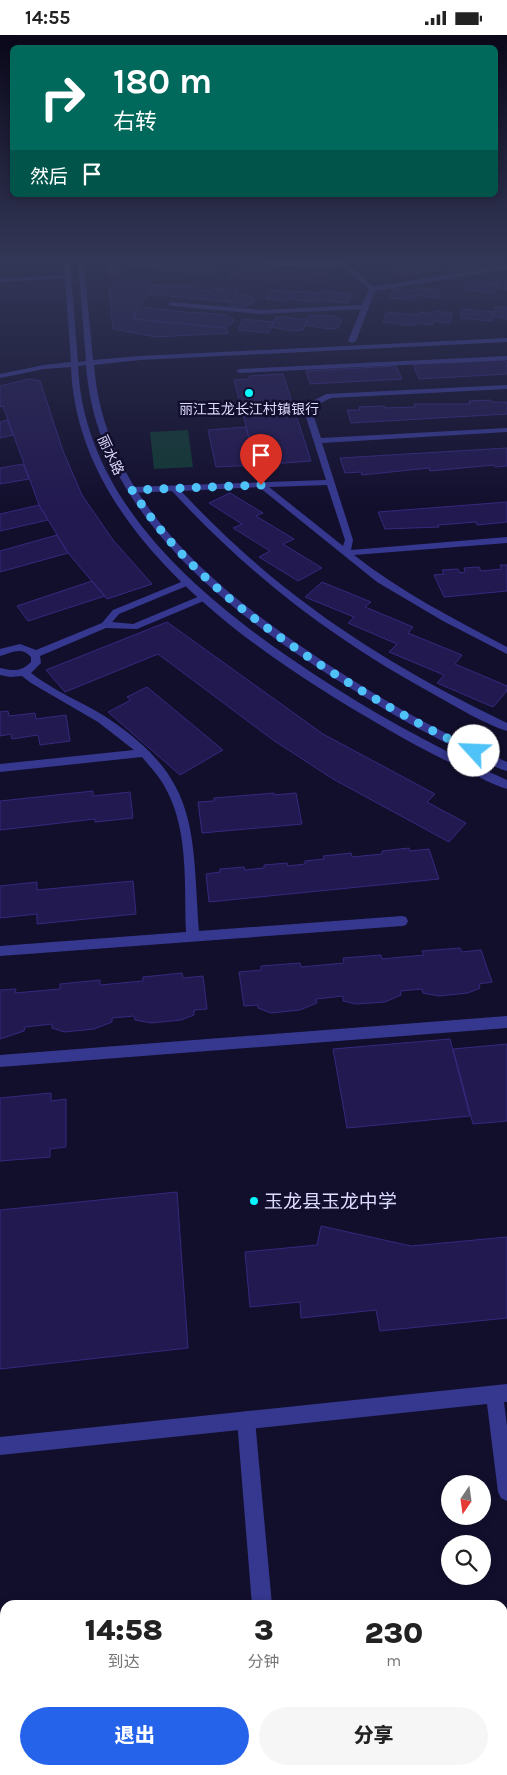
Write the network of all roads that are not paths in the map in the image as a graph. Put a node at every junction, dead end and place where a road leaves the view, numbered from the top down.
1 (73, 344) edge
2 (88, 344) edge
3 (284, 344) edge
4 (421, 344) edge
5 (507, 358) edge
6 (89, 359) junction
7 (74, 361) junction
8 (240, 371) dead end
9 (0, 376) edge
10 (507, 387) edge
11 (507, 430) edge
12 (318, 441) junction
13 (331, 482) junction
14 (261, 485) junction
15 (174, 489) junction
16 (132, 490) junction
17 (507, 541) edge
18 (346, 553) junction
19 (186, 583) junction
20 (203, 598) junction
21 (105, 625) junction
22 (1, 650) edge
23 (507, 651) edge
24 (35, 655) junction
25 (0, 672) edge
26 (24, 672) junction
27 (507, 727) edge
28 (143, 753) junction
29 (507, 767) edge
30 (0, 768) edge
31 (507, 785) edge
32 (402, 921) dead end
33 (193, 937) junction
34 (0, 951) edge
35 (507, 1022) edge
36 (0, 1061) edge
37 (501, 1393) edge
38 (246, 1420) junction
39 (0, 1446) edge
40 (507, 1492) edge
41 (262, 1600) edge

1 - 7 street, 丽水路
2 - 6 street, 丽水路
3 - 6 street
4 - 6 street
5 - 8 street
6 - 7 street
6 - 16 street, 丽水路
7 - 9 street
7 - 19 street, 丽水路
10 - 12 street
11 - 12 street
12 - 13 street
13 - 14 street
13 - 18 street
14 - 15 street
14 - 18 street
15 - 16 street
15 - 27 street
16 - 29 street, 丽水路
17 - 18 street
18 - 23 street
19 - 20 street, 丽水路
19 - 21 street
20 - 21 street
20 - 31 street, 丽水路
21 - 24 street
22 - 24 street
24 - 26 street
25 - 26 street
26 - 28 street
28 - 30 street
28 - 33 street
32 - 33 street
33 - 34 street
35 - 36 street
37 - 38 street
37 - 40 street
38 - 39 street
38 - 41 street

